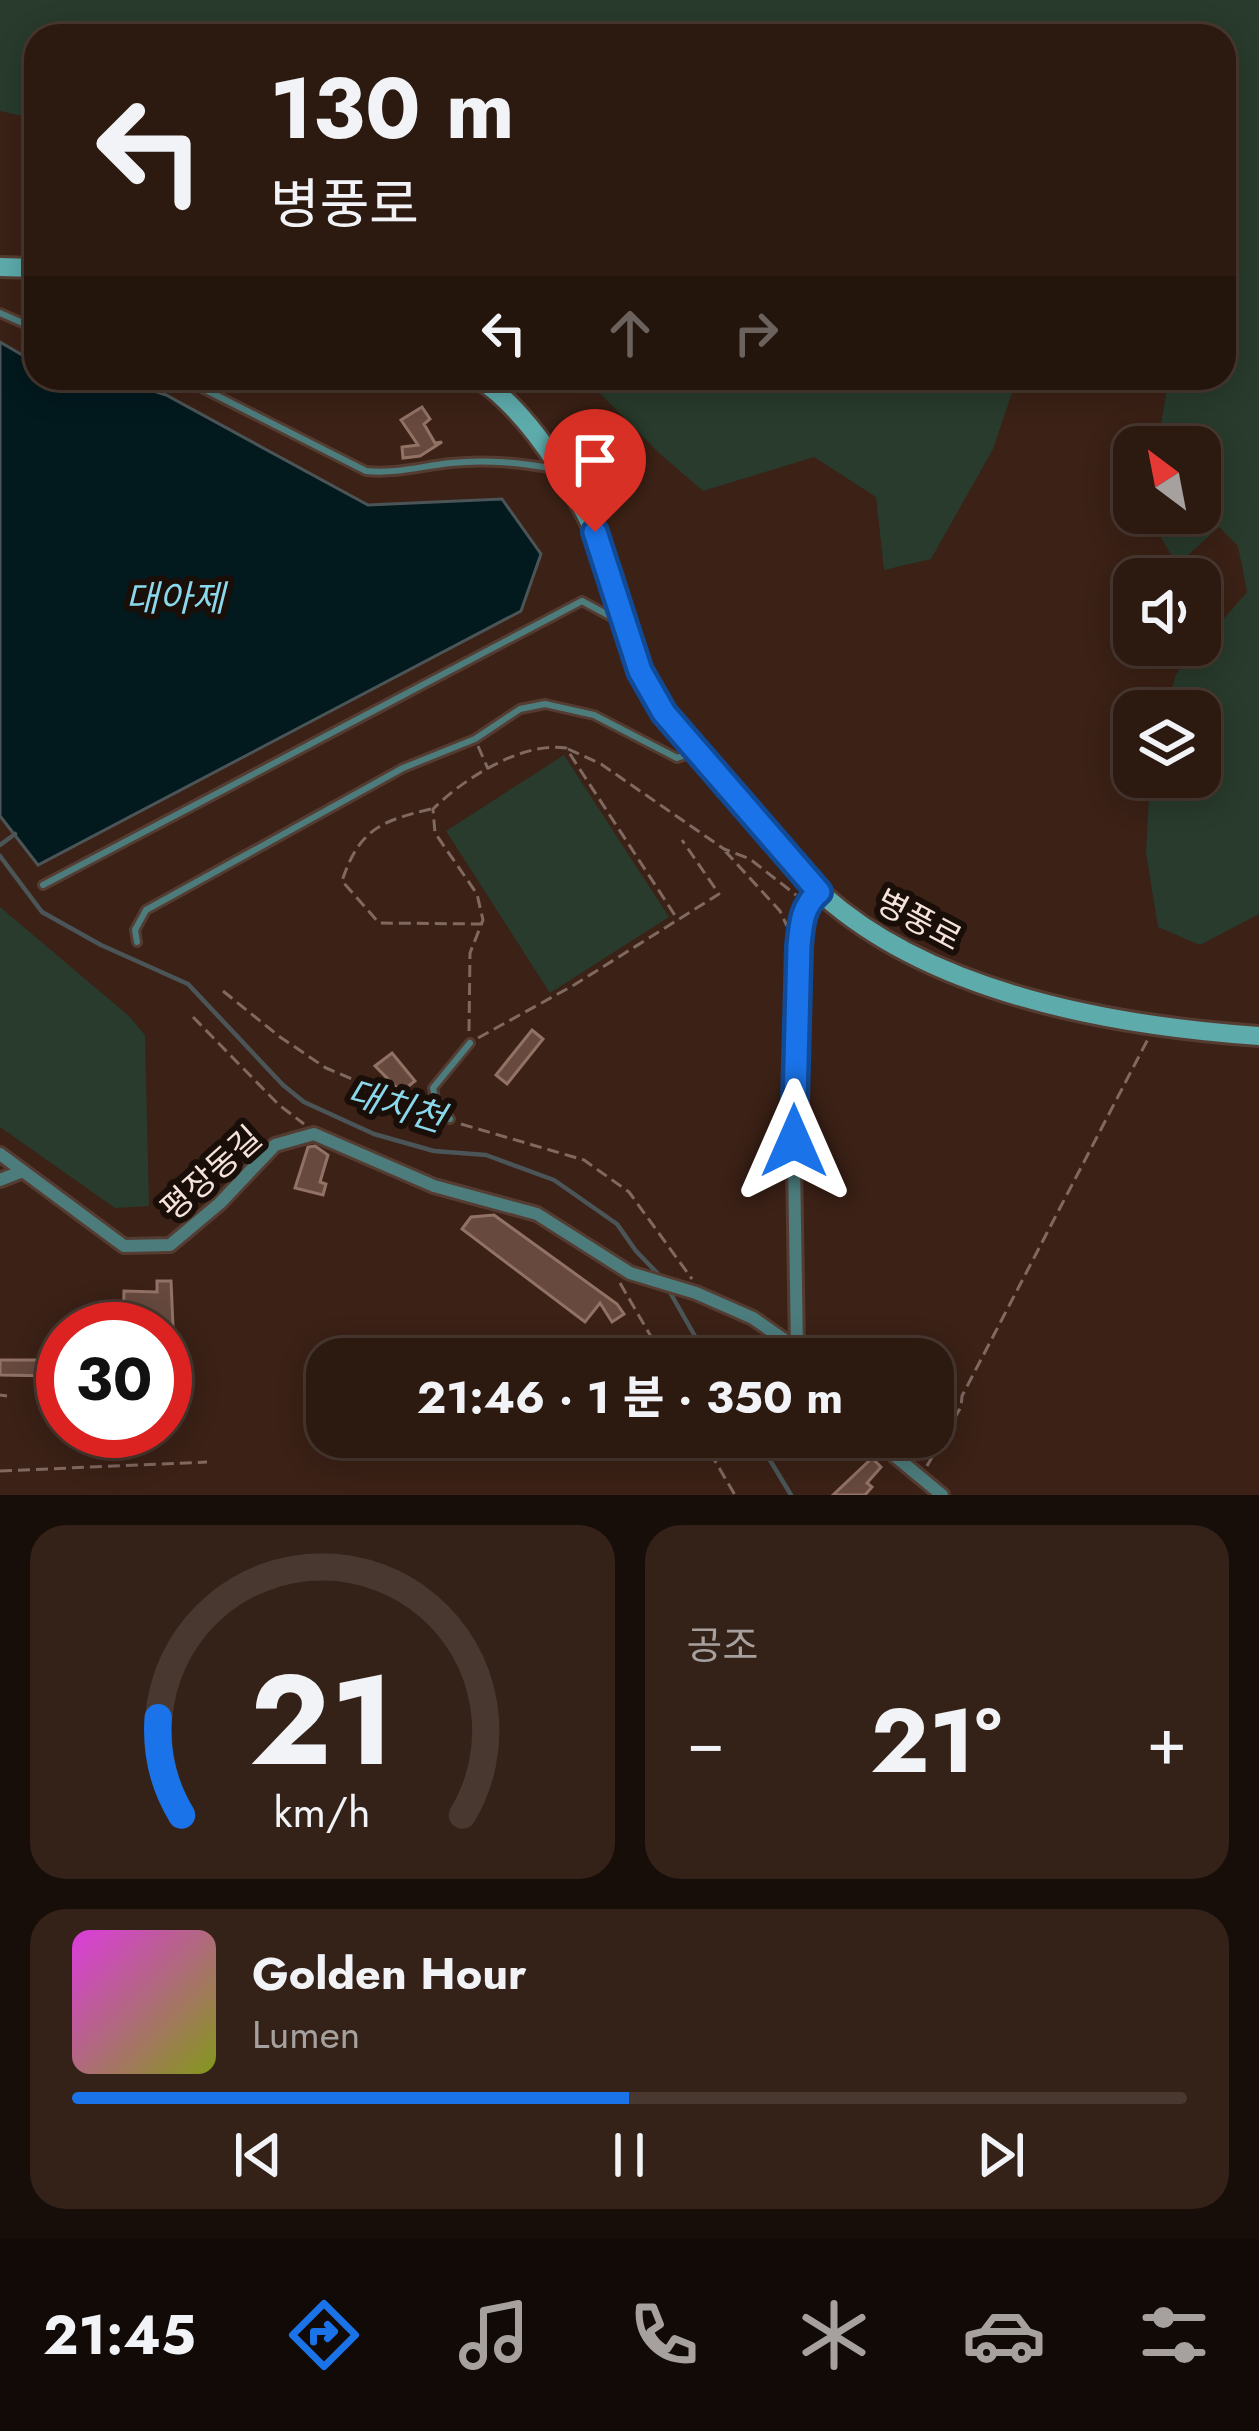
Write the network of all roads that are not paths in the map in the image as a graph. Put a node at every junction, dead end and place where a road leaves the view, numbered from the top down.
1 (206, 390) edge
2 (492, 390) edge
3 (560, 470) junction
4 (627, 626) junction
5 (698, 751) junction
6 (43, 885) dead end
7 (813, 899) junction
8 (137, 942) dead end
9 (1259, 1036) edge
10 (470, 1042) road end
11 (450, 1119) road end
12 (0, 1154) edge
13 (23, 1171) junction
14 (0, 1180) edge
15 (780, 1338) edge
16 (801, 1338) edge
17 (897, 1458) edge
18 (942, 1495) edge

1 - 3 lane
2 - 3 main road, 병풍로
3 - 4 main road, 병풍로
4 - 5 main road, 병풍로
4 - 6 lane
5 - 7 main road, 병풍로
5 - 8 lane
7 - 9 main road, 병풍로
7 - 16 street
10 - 11 lane
12 - 13 street, 평장동길
13 - 14 street
13 - 15 street, 평장동길
17 - 18 street

